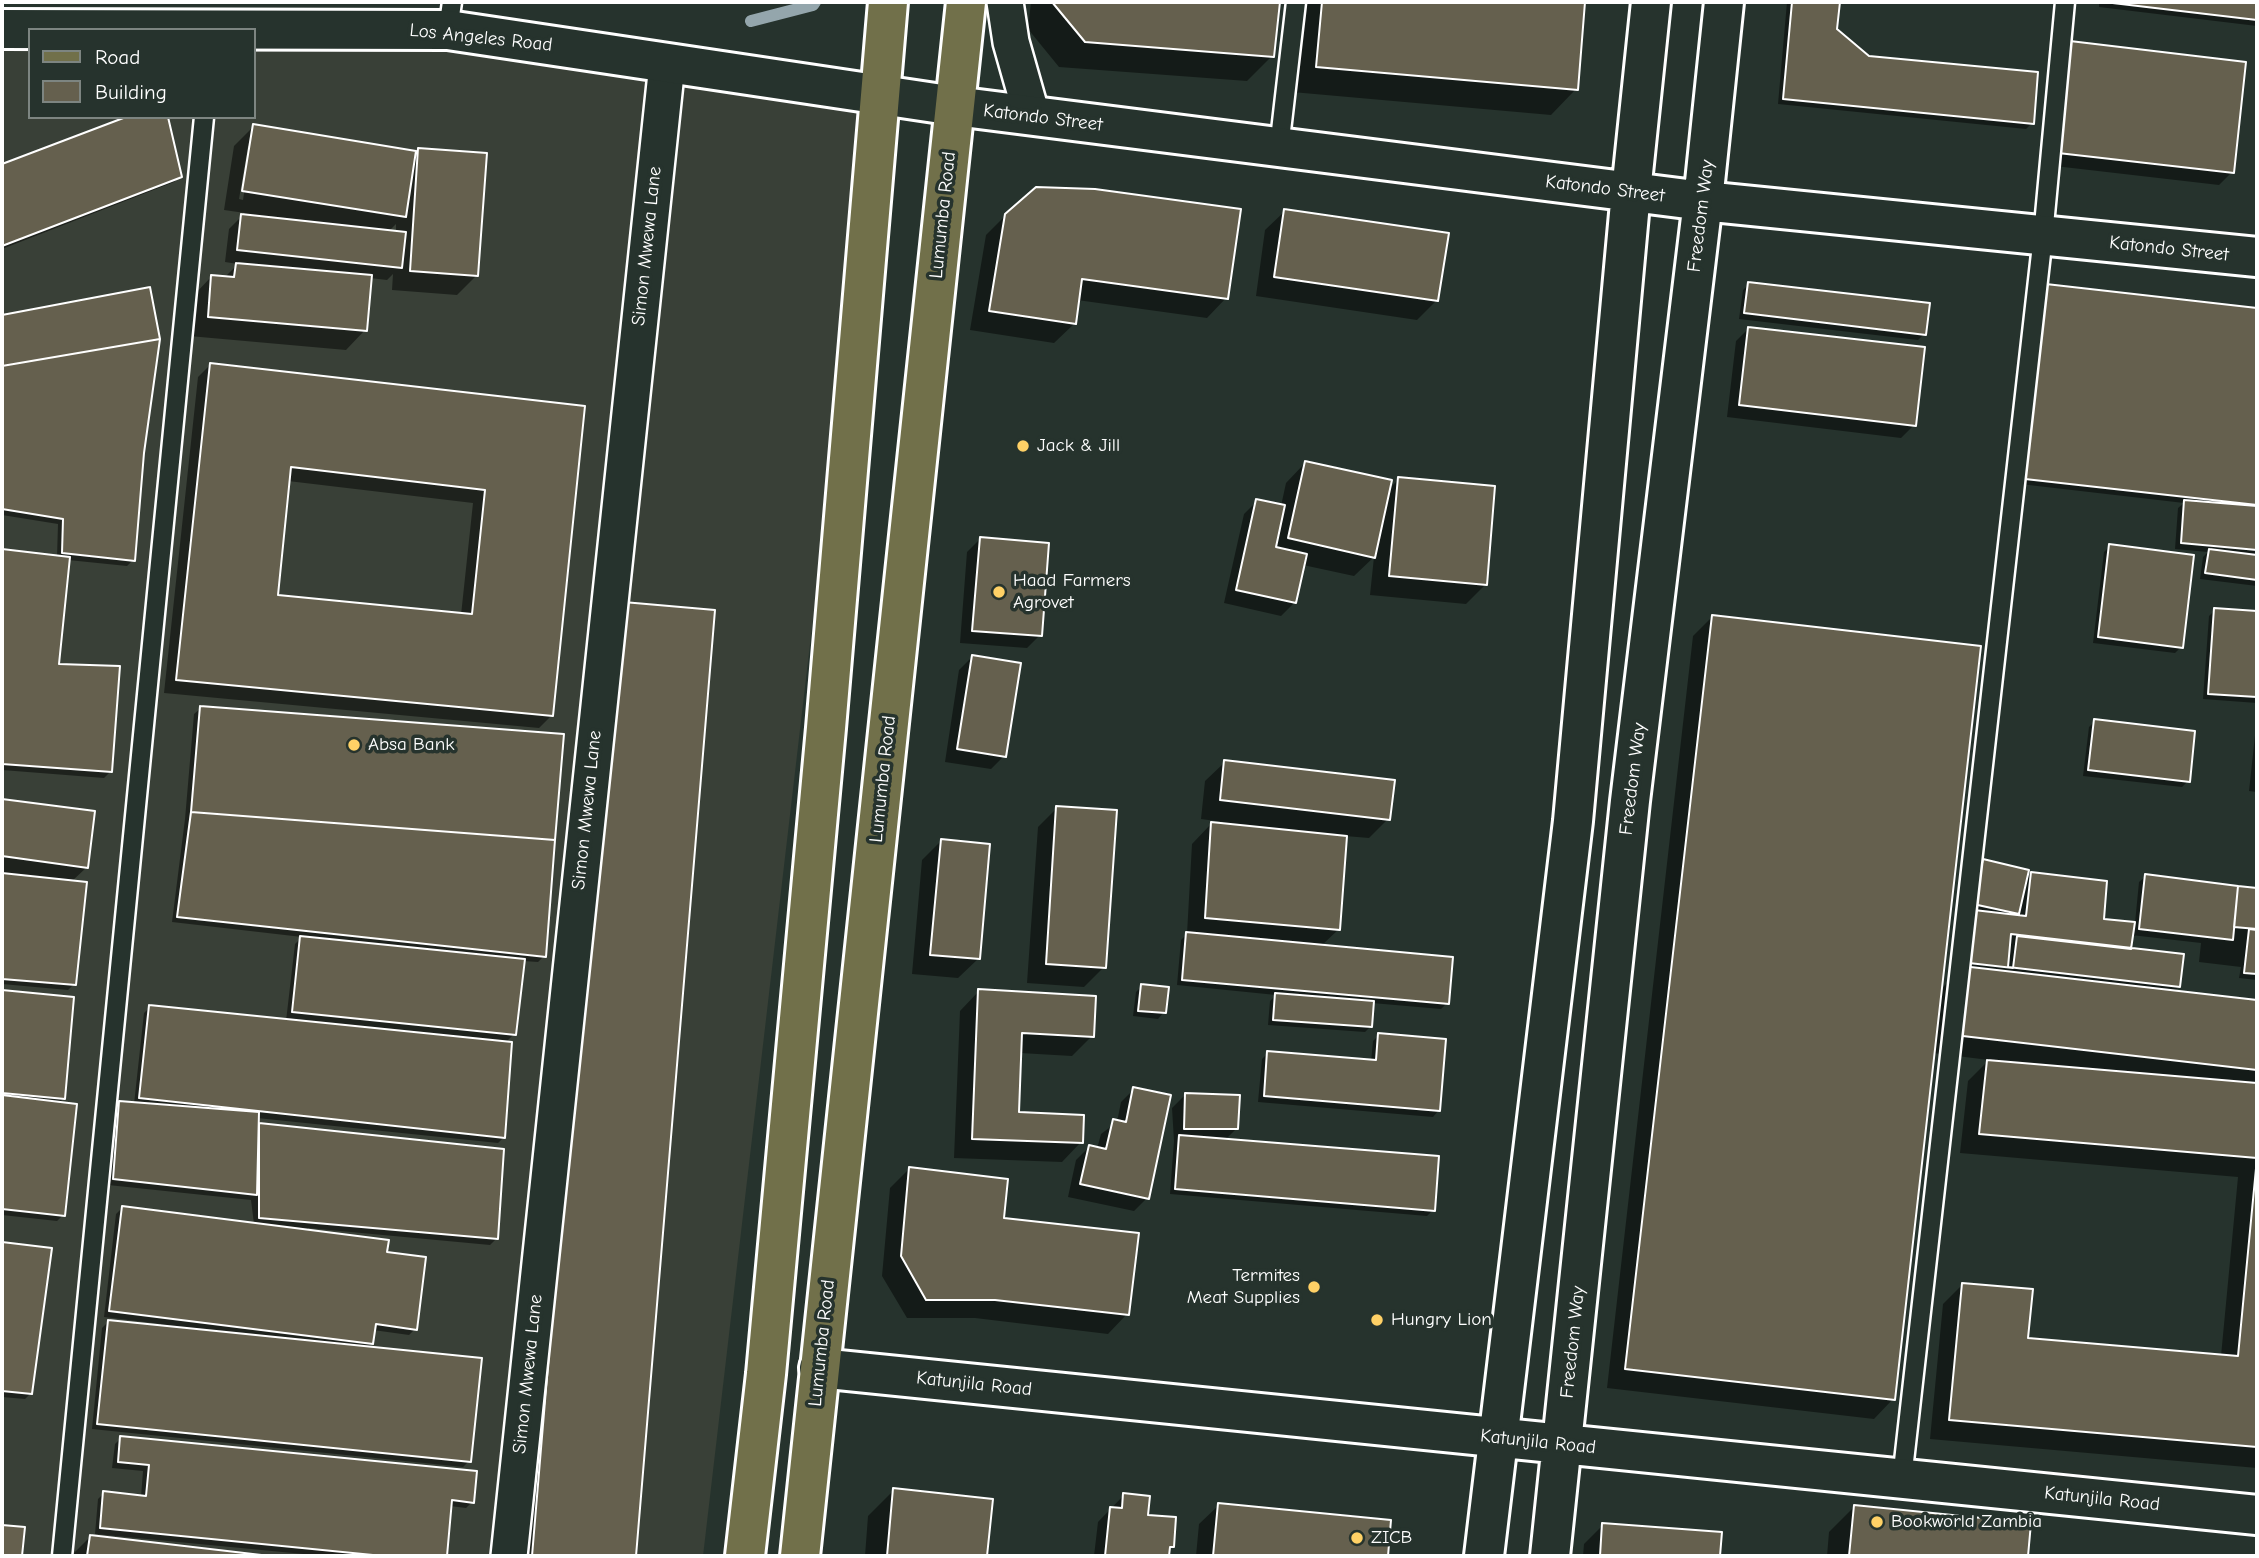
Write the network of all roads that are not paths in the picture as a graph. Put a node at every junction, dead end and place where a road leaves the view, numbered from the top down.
1 (888, 2) edge
2 (965, 2) edge
3 (1005, 2) edge
4 (1296, 2) edge
5 (1651, 2) edge
6 (1724, 2) edge
7 (2065, 2) edge
8 (450, 16) edge
9 (231, 28) edge
10 (2, 29) edge
11 (28, 29) edge
12 (667, 64) junction
13 (878, 95) junction
14 (955, 106) junction
15 (1032, 116) junction
16 (204, 119) edge
17 (1279, 148) junction
18 (1631, 192) junction
19 (1703, 201) junction
20 (2043, 236) junction
21 (2257, 257) edge
22 (819, 1368) junction
23 (1497, 1437) junction
24 (1562, 1444) junction
25 (1902, 1479) junction
26 (2257, 1515) edge
27 (62, 1556) edge
28 (509, 1556) edge
29 (745, 1556) edge
30 (800, 1556) edge
31 (1483, 1556) edge
32 (1550, 1556) edge

1 - 13 main road
2 - 14 main road, Lumumba Road
3 - 15 street
4 - 17 lane
5 - 18 main road
6 - 19 main road, Freedom Way
7 - 20 lane
8 - 9 main road, Los Angeles Road
8 - 12 main road, Los Angeles Road
10 - 11 main road, Los Angeles Road
12 - 13 main road, Los Angeles Road
12 - 28 street, Simon Mwewa Lane
13 - 14 main road, Los Angeles Road
13 - 29 main road
14 - 15 main road, Katondo Street
14 - 22 main road, Lumumba Road
15 - 17 main road, Katondo Street
16 - 27 lane
17 - 18 main road, Katondo Street
18 - 19 main road, Katondo Street
18 - 23 main road
19 - 20 main road, Katondo Street
19 - 24 main road, Freedom Way
20 - 21 main road, Katondo Street
20 - 25 lane
22 - 23 main road, Katunjila Road
22 - 30 main road, Lumumba Road
23 - 24 main road, Katunjila Road
23 - 31 main road
24 - 25 main road, Katunjila Road
24 - 32 main road, Freedom Way
25 - 26 main road, Katunjila Road

